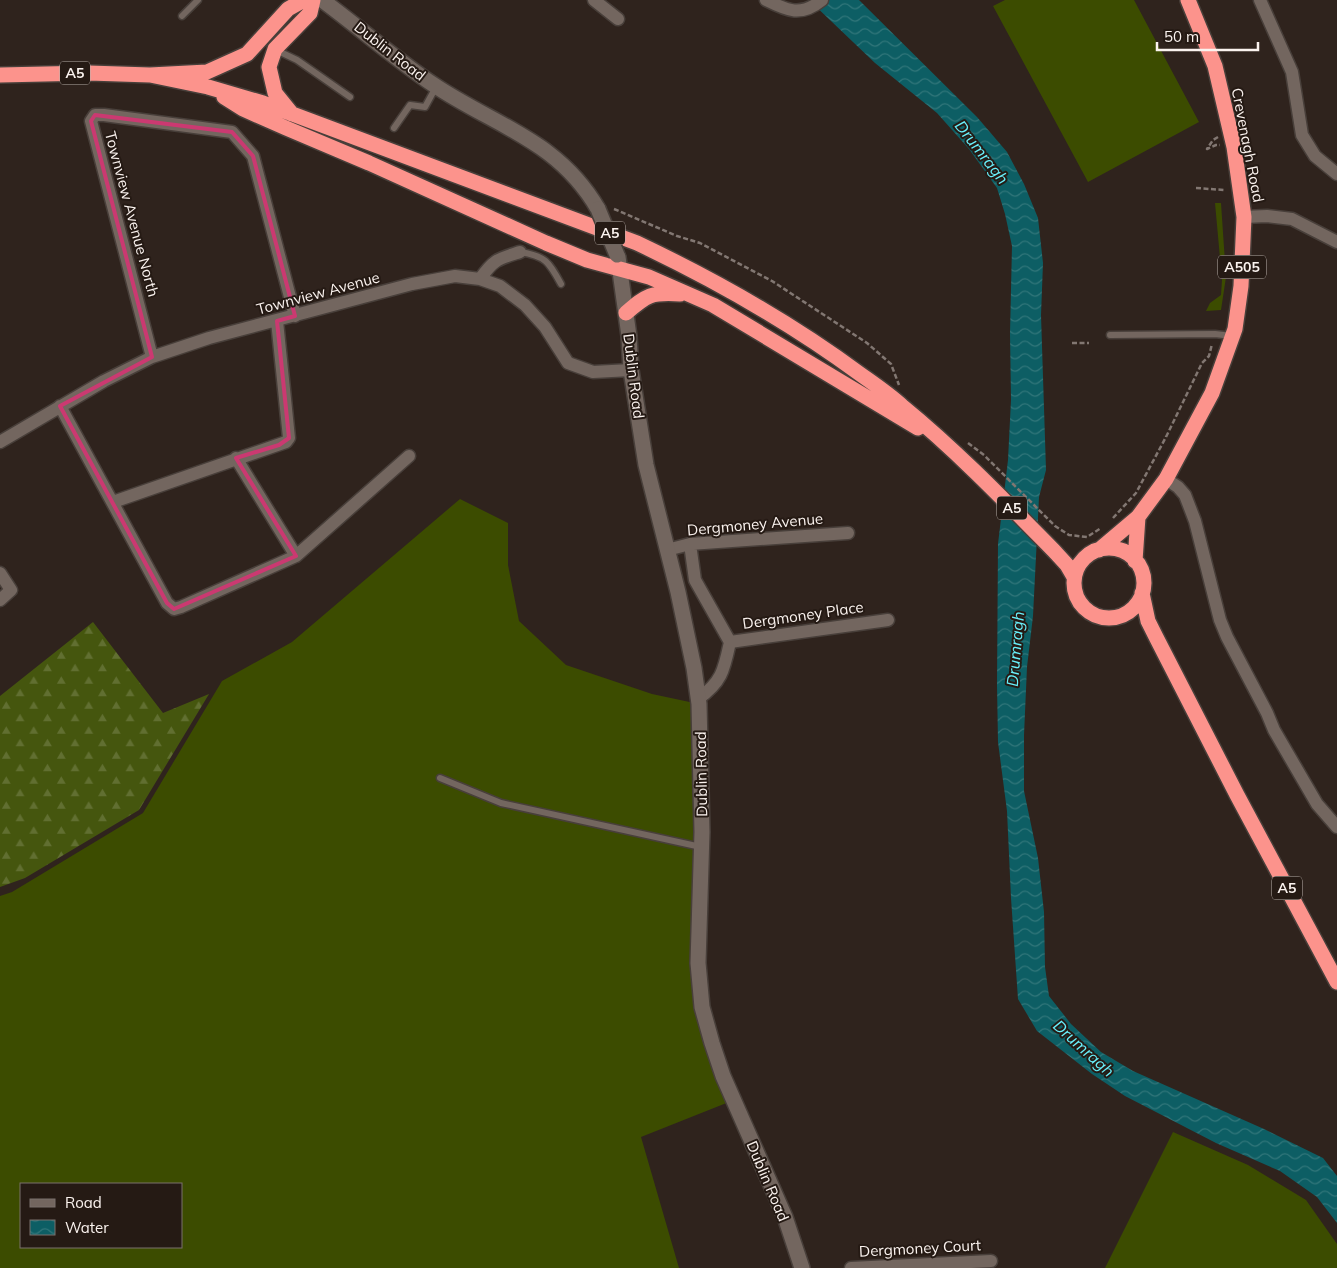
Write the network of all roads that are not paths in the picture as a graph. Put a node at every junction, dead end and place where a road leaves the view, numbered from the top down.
1 (198, 0) edge
2 (304, 0) edge
3 (313, 0) edge
4 (322, 0) edge
5 (594, 0) edge
6 (766, 0) edge
7 (1188, 0) edge
8 (1260, 0) edge
9 (817, 4) edge
10 (182, 16) dead end
11 (618, 19) dead end
12 (275, 50) junction
13 (0, 76) edge
14 (150, 76) junction
15 (436, 86) junction
16 (208, 87) junction
17 (350, 97) dead end
18 (293, 115) junction
19 (394, 128) dead end
20 (1337, 174) edge
21 (1244, 217) junction
22 (1337, 242) edge
23 (520, 252) joint
24 (618, 262) junction
25 (480, 279) junction
26 (560, 284) dead end
27 (692, 295) junction
28 (626, 313) junction
29 (295, 316) junction
30 (277, 321) junction
31 (1110, 335) dead end
32 (1232, 336) junction
33 (152, 358) junction
34 (632, 370) junction
35 (60, 406) junction
36 (0, 442) edge
37 (957, 445) junction
38 (409, 456) dead end
39 (236, 458) junction
40 (1166, 479) junction
41 (113, 502) junction
42 (1138, 517) junction
43 (848, 532) dead end
44 (690, 544) junction
45 (1052, 549) junction
46 (666, 550) junction
47 (1099, 550) junction
48 (296, 556) junction
49 (1083, 559) junction
50 (1135, 561) junction
51 (0, 574) edge
52 (1074, 577) junction
53 (1142, 593) junction
54 (0, 600) edge
55 (1120, 616) junction
56 (888, 620) dead end
57 (1156, 638) junction
58 (730, 642) junction
59 (698, 699) junction
60 (440, 778) dead end
61 (1337, 827) edge
62 (702, 847) junction
63 (1337, 982) edge
64 (991, 1261) dead end
65 (802, 1268) edge
66 (851, 1268) edge

1 - 10 lane
2 - 14 highway
3 - 12 highway
4 - 15 street, Dublin Road
5 - 11 street
6 - 9 street
7 - 21 highway, Crevenagh Road / A505
8 - 20 street
12 - 17 lane
12 - 18 highway
13 - 14 highway, A5
14 - 16 highway, A5
15 - 19 lane
15 - 24 street, Dublin Road, bridge
16 - 18 highway, A5
16 - 24 highway
18 - 37 highway, A5
21 - 22 street
21 - 32 highway, Crevenagh Road / A505
23 - 25 street
23 - 26 lane
24 - 27 highway
24 - 28 street, Dublin Road
25 - 29 street, Townview Avenue
25 - 34 street, Townview Avenue
27 - 28 highway
27 - 37 highway
28 - 34 street, Dublin Road
29 - 30 street, Townview Avenue
29 - 33 street, Townview Avenue North
30 - 33 street, Townview Avenue
30 - 39 street
31 - 32 lane
32 - 40 highway, Crevenagh Road / A505
33 - 35 street, Townview Avenue
34 - 46 street, Dublin Road
35 - 36 street, Townview Avenue
35 - 41 street
37 - 45 highway, A5
38 - 48 street
39 - 41 street
39 - 48 street
40 - 42 highway, Crevenagh Road / A505
40 - 61 street
41 - 48 street
42 - 47 highway, Crevenagh Road / A505
42 - 50 highway
43 - 44 street, Dergmoney Avenue
44 - 46 street, Dergmoney Avenue
44 - 58 street
45 - 49 highway
45 - 52 highway, A5
46 - 59 street, Dublin Road
47 - 49 highway
47 - 50 highway
49 - 52 highway
50 - 53 highway, A5
51 - 54 street
52 - 55 highway, A5
53 - 55 highway
53 - 57 highway, A5
55 - 57 highway, A5
56 - 58 street, Dergmoney Place
57 - 63 highway, A5
58 - 59 street, Dergmoney Place
59 - 62 street, Dublin Road
60 - 62 lane
62 - 65 street, Dublin Road
64 - 66 street, Dergmoney Court

